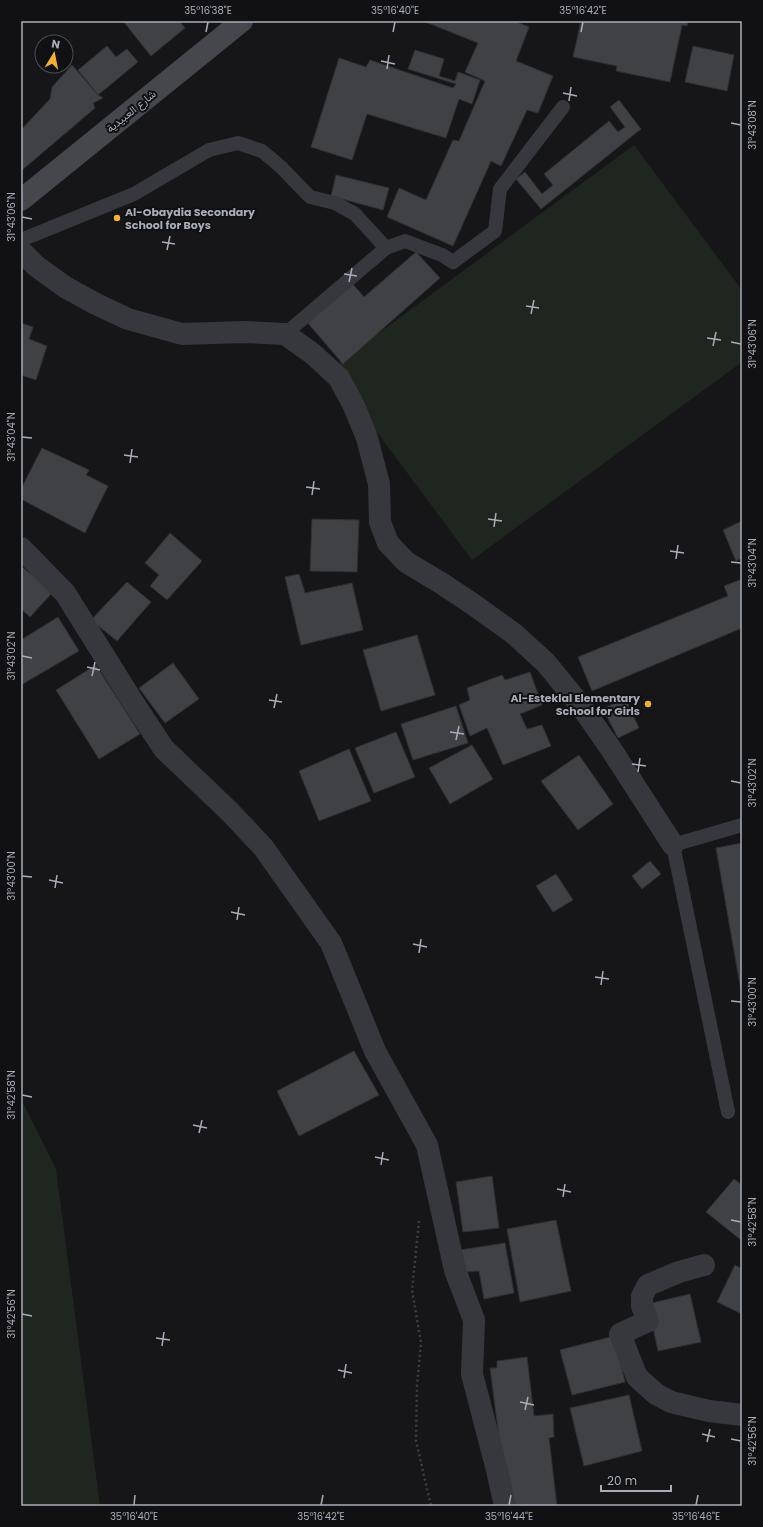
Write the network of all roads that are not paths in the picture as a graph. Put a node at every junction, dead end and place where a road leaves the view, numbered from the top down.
1 (242, 21) edge
2 (563, 107) dead end
3 (21, 200) edge
4 (21, 240) edge
5 (386, 248) junction
6 (21, 251) edge
7 (285, 334) junction
8 (21, 548) edge
9 (742, 825) edge
10 (673, 845) junction
11 (728, 1112) dead end
12 (704, 1265) dead end
13 (742, 1415) edge
14 (505, 1506) edge

1 - 3 main road, شارع العبيدية
2 - 5 lane
4 - 5 lane
5 - 7 lane
6 - 7 street
7 - 10 street
8 - 14 street
9 - 10 lane
10 - 11 lane
12 - 13 street

